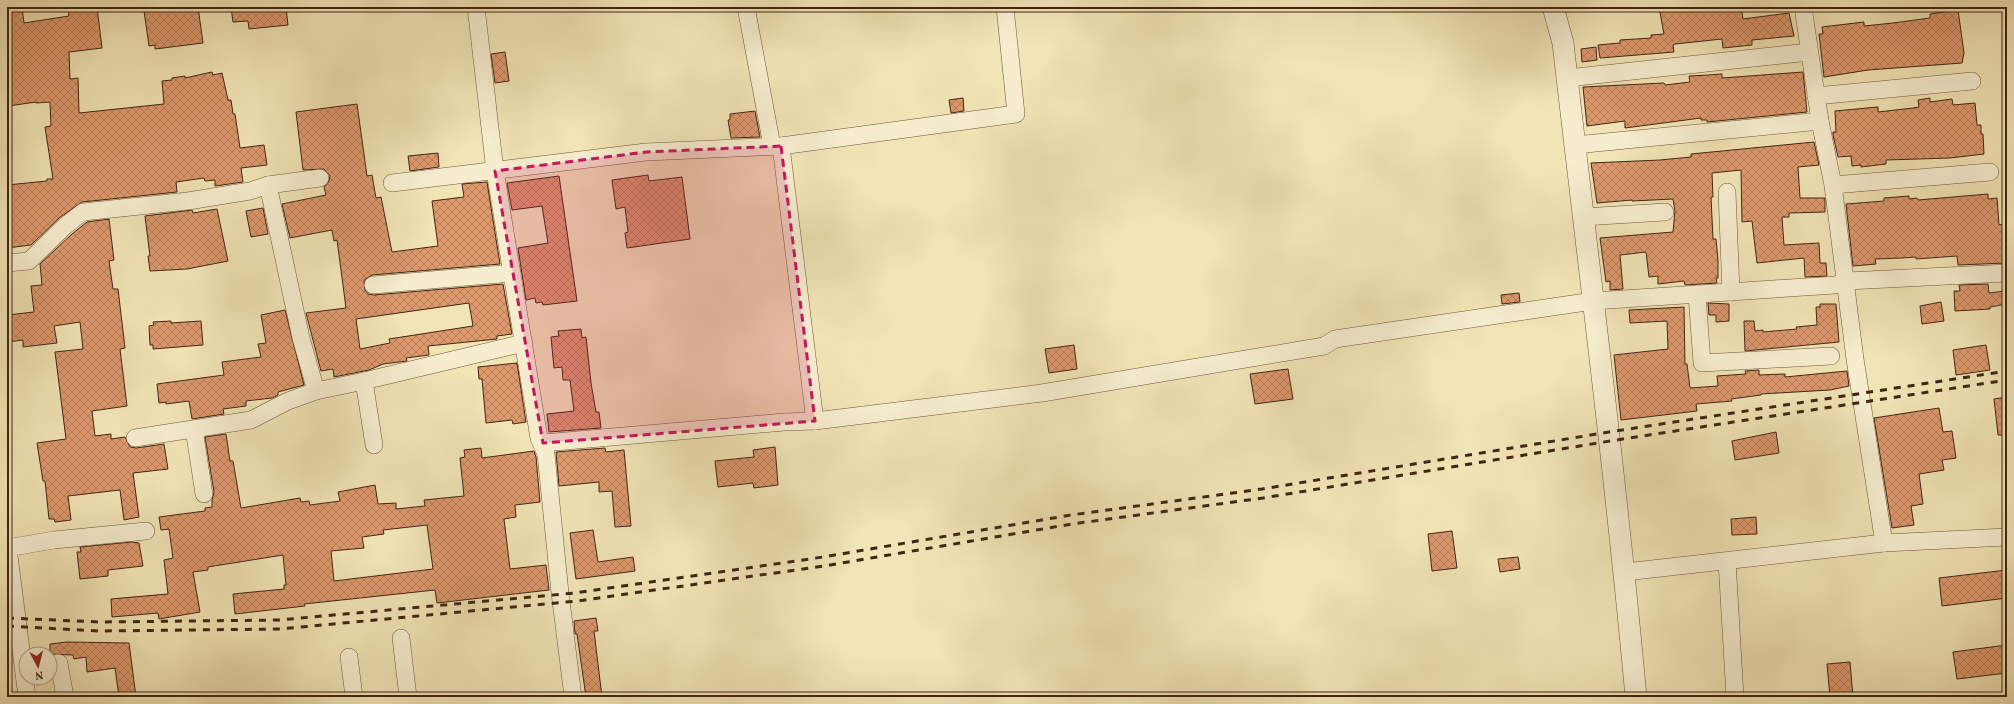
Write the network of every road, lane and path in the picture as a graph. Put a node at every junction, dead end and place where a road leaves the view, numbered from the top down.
1 (476, 7) edge
2 (746, 7) edge
3 (1005, 7) edge
4 (1552, 7) edge
5 (1803, 7) edge
6 (1809, 52) junction
7 (1567, 78) junction
8 (1972, 81) dead end
9 (1816, 96) junction
10 (1820, 121) junction
11 (1574, 145) junction
12 (776, 146) junction
13 (495, 171) junction
14 (1990, 172) dead end
15 (320, 178) dead end
16 (392, 183) dead end
17 (268, 184) junction
18 (1833, 185) junction
19 (1728, 192) dead end
20 (1665, 212) dead end
21 (1583, 217) junction
22 (7, 263) edge
23 (512, 273) junction
24 (2007, 273) edge
25 (1847, 281) junction
26 (373, 285) dead end
27 (1731, 292) junction
28 (1697, 294) junction
29 (1593, 301) junction
30 (524, 343) junction
31 (1831, 356) dead end
32 (364, 381) junction
33 (316, 390) junction
34 (815, 421) junction
35 (194, 429) junction
36 (135, 438) dead end
37 (543, 443) junction
38 (374, 446) dead end
39 (204, 494) dead end
40 (146, 531) dead end
41 (2007, 536) edge
42 (1884, 543) junction
43 (7, 548) edge
44 (1726, 561) junction
45 (1625, 572) junction
46 (401, 638) dead end
47 (14, 648) edge
48 (348, 658) dead end
49 (58, 663) edge
50 (26, 686) edge
51 (27, 697) edge
52 (65, 697) edge
53 (354, 697) edge
54 (408, 697) edge
55 (573, 697) edge
56 (1636, 697) edge
57 (1735, 697) edge

1 - 13 street
2 - 12 street
3 - 12 street
4 - 7 street
5 - 6 street
6 - 7 street
6 - 9 street
7 - 11 street
8 - 9 street
9 - 10 street
10 - 11 street
10 - 18 street
11 - 21 street
12 - 13 street
12 - 34 street
13 - 16 street
13 - 23 street
14 - 18 street
15 - 17 street
17 - 22 street
17 - 33 street
18 - 25 street
19 - 27 street
20 - 21 street
21 - 29 street
23 - 26 street
23 - 30 street
24 - 25 street
25 - 27 street
25 - 42 street
27 - 28 street
28 - 29 street
28 - 31 street
29 - 34 street
29 - 45 street
30 - 32 street
30 - 37 street
32 - 33 street
32 - 38 street
33 - 35 street
34 - 37 street
35 - 36 street
35 - 39 street
37 - 55 street
40 - 43 street
41 - 42 street
42 - 44 street
43 - 47 street
44 - 45 street
44 - 57 street
45 - 56 street
46 - 54 street
48 - 53 street
49 - 52 street
50 - 51 street

